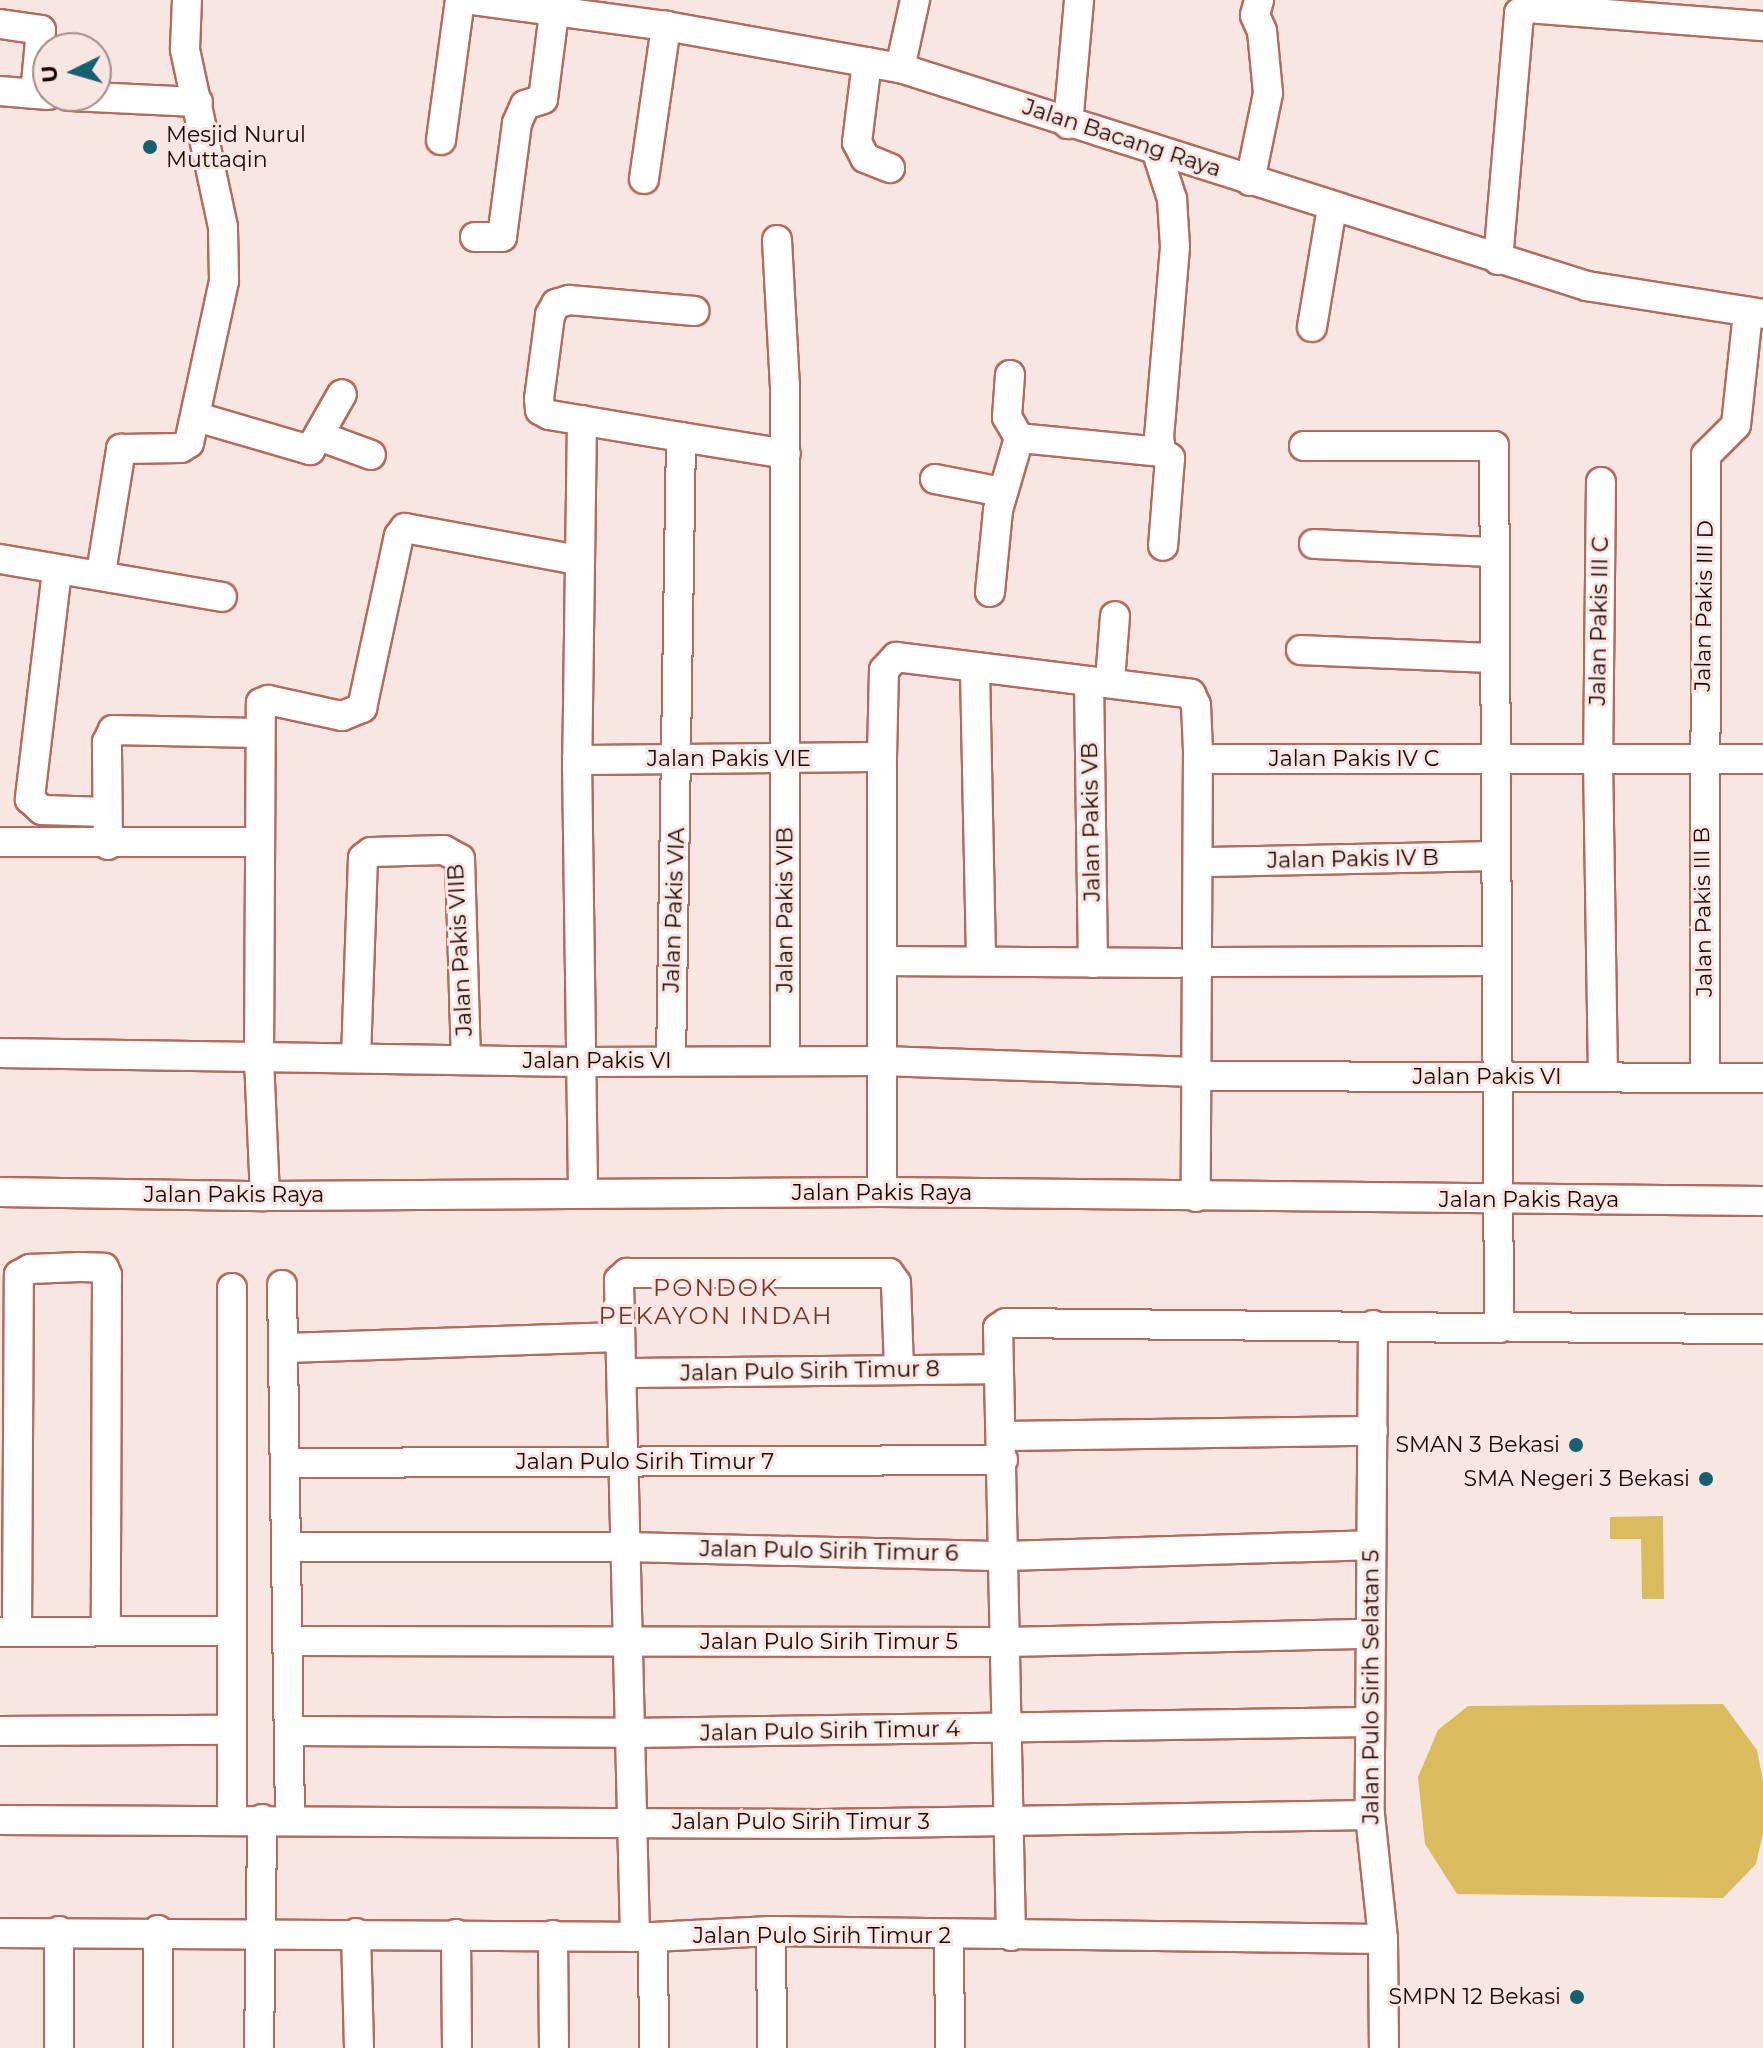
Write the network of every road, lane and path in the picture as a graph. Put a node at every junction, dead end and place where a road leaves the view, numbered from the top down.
1 (187, 0) edge
2 (460, 0) edge
3 (472, 0) edge
4 (915, 0) edge
5 (1079, 0) edge
6 (1259, 0) edge
7 (1663, 10) edge
8 (554, 13) junction
9 (0, 24) edge
10 (666, 26) junction
11 (1763, 26) edge
12 (41, 32) edge
13 (867, 62) junction
14 (900, 68) junction
15 (0, 91) edge
16 (32, 93) edge
17 (112, 98) edge
18 (198, 102) junction
19 (1068, 124) junction
20 (441, 140) dead end
21 (1156, 150) junction
22 (890, 168) dead end
23 (644, 179) dead end
24 (1250, 181) junction
25 (1332, 207) junction
26 (475, 237) dead end
27 (777, 240) dead end
28 (1498, 260) junction
29 (695, 311) dead end
30 (1756, 313) edge
31 (1312, 327) dead end
32 (1010, 375) dead end
33 (342, 394) dead end
34 (197, 417) junction
35 (582, 420) junction
36 (322, 437) junction
37 (681, 437) junction
38 (1019, 438) junction
39 (1304, 446) dead end
40 (1161, 452) junction
41 (786, 454) junction
42 (371, 455) dead end
43 (935, 479) dead end
44 (1601, 482) dead end
45 (1002, 492) junction
46 (1314, 544) dead end
47 (1163, 546) dead end
48 (1493, 552) junction
49 (0, 559) edge
50 (578, 560) junction
51 (57, 571) junction
52 (101, 573) junction
53 (990, 592) dead end
54 (222, 597) dead end
55 (1115, 616) dead end
56 (1301, 650) dead end
57 (1495, 658) junction
58 (975, 671) junction
59 (1100, 681) junction
60 (257, 733) junction
61 (1702, 756) junction
62 (882, 757) junction
63 (679, 758) junction
64 (785, 759) junction
65 (1215, 759) dead end
66 (1493, 759) junction
67 (1598, 759) junction
68 (1763, 759) edge
69 (577, 760) junction
70 (106, 812) junction
71 (0, 842) edge
72 (260, 842) junction
73 (108, 845) junction
74 (1494, 856) junction
75 (1212, 862) dead end
76 (981, 960) junction
77 (882, 961) junction
78 (1496, 961) junction
79 (1213, 962) dead end
80 (1093, 963) junction
81 (1178, 963) dead end
82 (0, 1053) edge
83 (259, 1058) junction
84 (356, 1058) junction
85 (466, 1059) junction
86 (671, 1061) junction
87 (785, 1061) junction
88 (882, 1061) junction
89 (578, 1062) junction
90 (1603, 1064) dead end
91 (1705, 1068) dead end
92 (1202, 1074) junction
93 (1763, 1078) edge
94 (1499, 1079) junction
95 (0, 1192) edge
96 (882, 1192) junction
97 (583, 1193) junction
98 (265, 1196) junction
99 (1196, 1197) junction
100 (1496, 1200) junction
101 (1763, 1201) edge
102 (282, 1285) dead end
103 (232, 1288) dead end
104 (1373, 1325) junction
105 (1512, 1327) dead end
106 (1763, 1329) edge
107 (620, 1337) junction
108 (285, 1348) junction
109 (899, 1369) junction
110 (998, 1369) junction
111 (622, 1373) junction
112 (1373, 1431) junction
113 (1002, 1448) junction
114 (626, 1462) junction
115 (287, 1463) junction
116 (1369, 1545) junction
117 (289, 1547) junction
118 (627, 1547) junction
119 (1005, 1556) junction
120 (106, 1630) junction
121 (229, 1631) junction
122 (8, 1632) edge
123 (1369, 1634) junction
124 (288, 1641) junction
125 (626, 1642) junction
126 (1007, 1642) junction
127 (1370, 1722) junction
128 (1010, 1729) junction
129 (229, 1730) junction
130 (0, 1731) edge
131 (289, 1731) junction
132 (629, 1733) junction
133 (1370, 1815) junction
134 (232, 1818) junction
135 (276, 1819) junction
136 (0, 1820) edge
137 (1009, 1820) junction
138 (631, 1823) junction
139 (158, 1930) junction
140 (59, 1931) junction
141 (260, 1931) junction
142 (771, 1931) junction
143 (0, 1933) edge
144 (356, 1933) junction
145 (456, 1934) junction
146 (553, 1935) junction
147 (949, 1936) junction
148 (1011, 1936) junction
149 (644, 1937) junction
150 (1383, 1939) junction
151 (59, 2048) edge
152 (158, 2048) edge
153 (259, 2048) edge
154 (359, 2048) edge
155 (457, 2048) edge
156 (554, 2048) edge
157 (654, 2048) edge
158 (772, 2048) edge
159 (950, 2048) edge
160 (1384, 2048) edge

1 - 18 street
2 - 20 street
3 - 8 street, Jalan Bacang Raya
4 - 14 street
5 - 19 street
6 - 24 street
7 - 11 street
7 - 28 street
8 - 10 street, Jalan Bacang Raya
8 - 26 street
9 - 12 street
10 - 13 street, Jalan Bacang Raya
10 - 23 street
13 - 14 street, Jalan Bacang Raya
13 - 22 street
14 - 19 street, Jalan Bacang Raya
15 - 16 street
17 - 18 street
18 - 34 street
19 - 21 street, Jalan Bacang Raya
21 - 24 street, Jalan Bacang Raya
21 - 40 street
24 - 25 street, Jalan Bacang Raya
25 - 28 street, Jalan Bacang Raya
25 - 31 street
27 - 41 street, Jalan Pakis VIB
28 - 30 street, Jalan Bacang Raya
29 - 35 street
30 - 61 street, Jalan Pakis III D
32 - 38 street
33 - 36 street
34 - 36 street
34 - 52 street
35 - 37 street
35 - 50 street
36 - 42 street
37 - 41 street
37 - 63 street, Jalan Pakis VIA
38 - 40 street
38 - 45 street
39 - 48 street
40 - 47 street
41 - 64 street, Jalan Pakis VIB
43 - 45 street
44 - 67 street, Jalan Pakis III C
45 - 53 street
46 - 48 street
48 - 57 street
49 - 51 street
50 - 60 street
50 - 69 street
51 - 52 street
51 - 70 street
52 - 54 street
55 - 59 street, Jalan Pakis VB
56 - 57 street
57 - 66 street
58 - 59 street
58 - 62 street
58 - 76 street
59 - 80 street, Jalan Pakis VB
59 - 92 street
60 - 70 street
60 - 72 street
61 - 67 street, Jalan Pakis IV C
61 - 68 street, Jalan Pakis IV C
61 - 91 street, Jalan Pakis III B
62 - 64 street, Jalan Pakis VIE
62 - 77 street
63 - 64 street, Jalan Pakis VIE
63 - 69 street, Jalan Pakis VIE
63 - 86 street, Jalan Pakis VIA
64 - 87 street, Jalan Pakis VIB
65 - 66 street, Jalan Pakis IV C
66 - 67 street, Jalan Pakis IV C
66 - 74 street
67 - 90 street, Jalan Pakis III C
69 - 89 street
70 - 73 street
71 - 73 street
72 - 73 street
72 - 83 street
74 - 75 street, Jalan Pakis IV B
74 - 78 street
76 - 77 street
76 - 80 street
77 - 88 street
78 - 79 street
78 - 94 street
80 - 81 street
82 - 83 street, Jalan Pakis VI
83 - 84 street, Jalan Pakis VI
83 - 98 street
84 - 85 street, Jalan Pakis VI
84 - 85 street, Jalan Pakis VIIB
85 - 89 street, Jalan Pakis VI
86 - 87 street, Jalan Pakis VI
86 - 89 street, Jalan Pakis VI
87 - 88 street, Jalan Pakis VI
88 - 92 street, Jalan Pakis VI
88 - 96 street
89 - 97 street
92 - 94 street, Jalan Pakis VI
92 - 99 street
93 - 94 street, Jalan Pakis VI
94 - 100 street
95 - 98 street, Jalan Pakis Raya
96 - 97 street, Jalan Pakis Raya
96 - 99 street, Jalan Pakis Raya
97 - 98 street, Jalan Pakis Raya
99 - 100 street, Jalan Pakis Raya
100 - 101 street, Jalan Pakis Raya
100 - 104 street
102 - 108 street
103 - 121 street
104 - 110 street
104 - 112 street, Jalan Pulo Sirih Selatan 5
105 - 106 street
107 - 108 street
107 - 109 street
107 - 111 street
108 - 115 street
109 - 110 street, Jalan Pulo Sirih Timur 8
109 - 111 street, Jalan Pulo Sirih Timur 8
110 - 113 street
111 - 114 street
112 - 113 street, Jalan Pulo Sirih Timur 7
112 - 116 street, Jalan Pulo Sirih Selatan 5
113 - 114 street, Jalan Pulo Sirih Timur 7
113 - 119 street
114 - 115 street, Jalan Pulo Sirih Timur 7
114 - 118 street
115 - 117 street
116 - 119 street, Jalan Pulo Sirih Timur 6
116 - 123 street, Jalan Pulo Sirih Selatan 5
117 - 118 street, Jalan Pulo Sirih Timur 6
117 - 124 street
118 - 119 street, Jalan Pulo Sirih Timur 6
118 - 125 street
119 - 126 street
120 - 121 street
120 - 122 street
120 - 122 street
121 - 129 street
123 - 126 street, Jalan Pulo Sirih Timur 5
123 - 127 street, Jalan Pulo Sirih Selatan 5
124 - 125 street, Jalan Pulo Sirih Timur 5
124 - 131 street
125 - 126 street, Jalan Pulo Sirih Timur 5
125 - 132 street
126 - 128 street
127 - 128 street, Jalan Pulo Sirih Timur 4
127 - 133 street, Jalan Pulo Sirih Selatan 5
128 - 132 street, Jalan Pulo Sirih Timur 4
128 - 137 street
129 - 130 street
129 - 134 street
131 - 132 street, Jalan Pulo Sirih Timur 4
131 - 135 street
132 - 138 street
133 - 137 street, Jalan Pulo Sirih Timur 3
133 - 150 street, Jalan Pulo Sirih Selatan 5
134 - 135 street, Jalan Pulo Sirih Timur 3
134 - 136 street, Jalan Pulo Sirih Timur 3
135 - 138 street, Jalan Pulo Sirih Timur 3
135 - 141 street
137 - 138 street, Jalan Pulo Sirih Timur 3
137 - 148 street
138 - 149 street
139 - 140 street, Jalan Pulo Sirih Timur 2
139 - 141 street, Jalan Pulo Sirih Timur 2
139 - 152 street
140 - 143 street, Jalan Pulo Sirih Timur 2
140 - 151 street
141 - 144 street, Jalan Pulo Sirih Timur 2
141 - 153 street
142 - 147 street, Jalan Pulo Sirih Timur 2
142 - 149 street, Jalan Pulo Sirih Timur 2
142 - 158 street
144 - 145 street, Jalan Pulo Sirih Timur 2
144 - 154 street
145 - 146 street, Jalan Pulo Sirih Timur 2
145 - 155 street
146 - 149 street, Jalan Pulo Sirih Timur 2
146 - 156 street
147 - 148 street, Jalan Pulo Sirih Timur 2
147 - 159 street
148 - 150 street, Jalan Pulo Sirih Timur 2
149 - 157 street
150 - 160 street, Jalan Pulo Sirih Selatan 5

